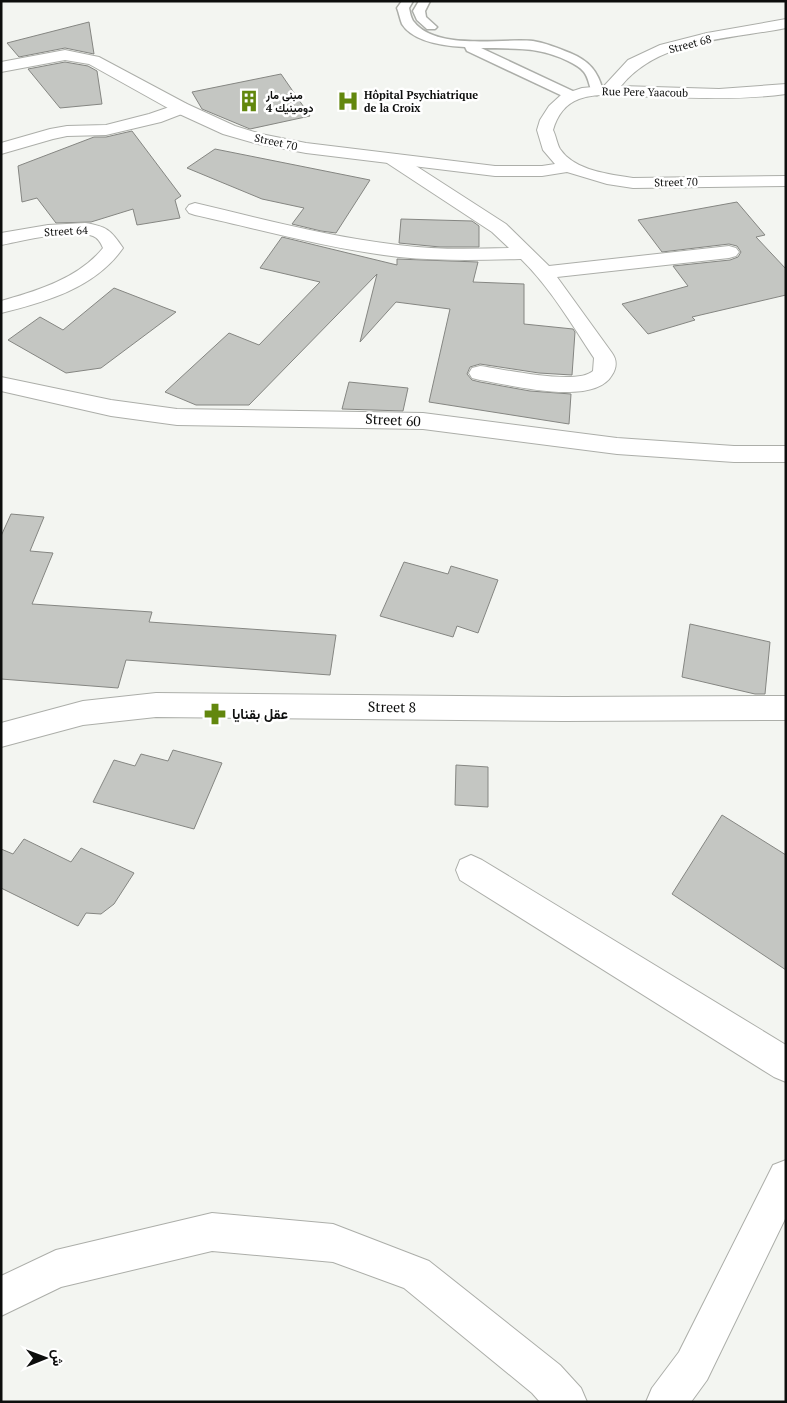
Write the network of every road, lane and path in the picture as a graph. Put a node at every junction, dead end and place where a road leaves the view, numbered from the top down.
1 (408, 1) edge
2 (425, 1) edge
3 (786, 23) edge
4 (462, 44) junction
5 (1, 67) edge
6 (786, 89) edge
7 (602, 91) junction
8 (573, 96) junction
9 (181, 108) junction
10 (1, 148) edge
11 (552, 150) joint
12 (393, 160) junction
13 (568, 167) junction
14 (786, 181) edge
15 (195, 210) dead end
16 (1, 239) edge
17 (729, 252) dead end
18 (524, 253) junction
19 (544, 273) junction
20 (1, 307) edge
21 (480, 373) dead end
22 (1, 384) edge
23 (786, 454) edge
24 (786, 708) edge
25 (1, 735) edge
26 (471, 870) dead end
27 (786, 1065) edge
28 (786, 1178) edge
29 (1, 1297) edge
30 (567, 1402) edge
31 (666, 1402) edge

1 - 4 lane
2 - 4 lane
3 - 7 street, Street 68
4 - 7 lane
4 - 8 lane
5 - 9 street, Street 70
6 - 7 street, Rue Pere Yaacoub
7 - 8 street, Rue Pere Yaacoub
8 - 11 street, Rue Pere Yaacoub
9 - 10 street
9 - 12 street, Street 70
11 - 13 street, Street 70
12 - 13 street, Street 70
12 - 18 street
13 - 14 street, Street 70
15 - 18 street
16 - 20 street, Street 64
17 - 19 street
18 - 19 street
19 - 21 street
22 - 23 street, Street 60
24 - 25 street, Street 8
26 - 27 street
28 - 31 street
29 - 30 street

